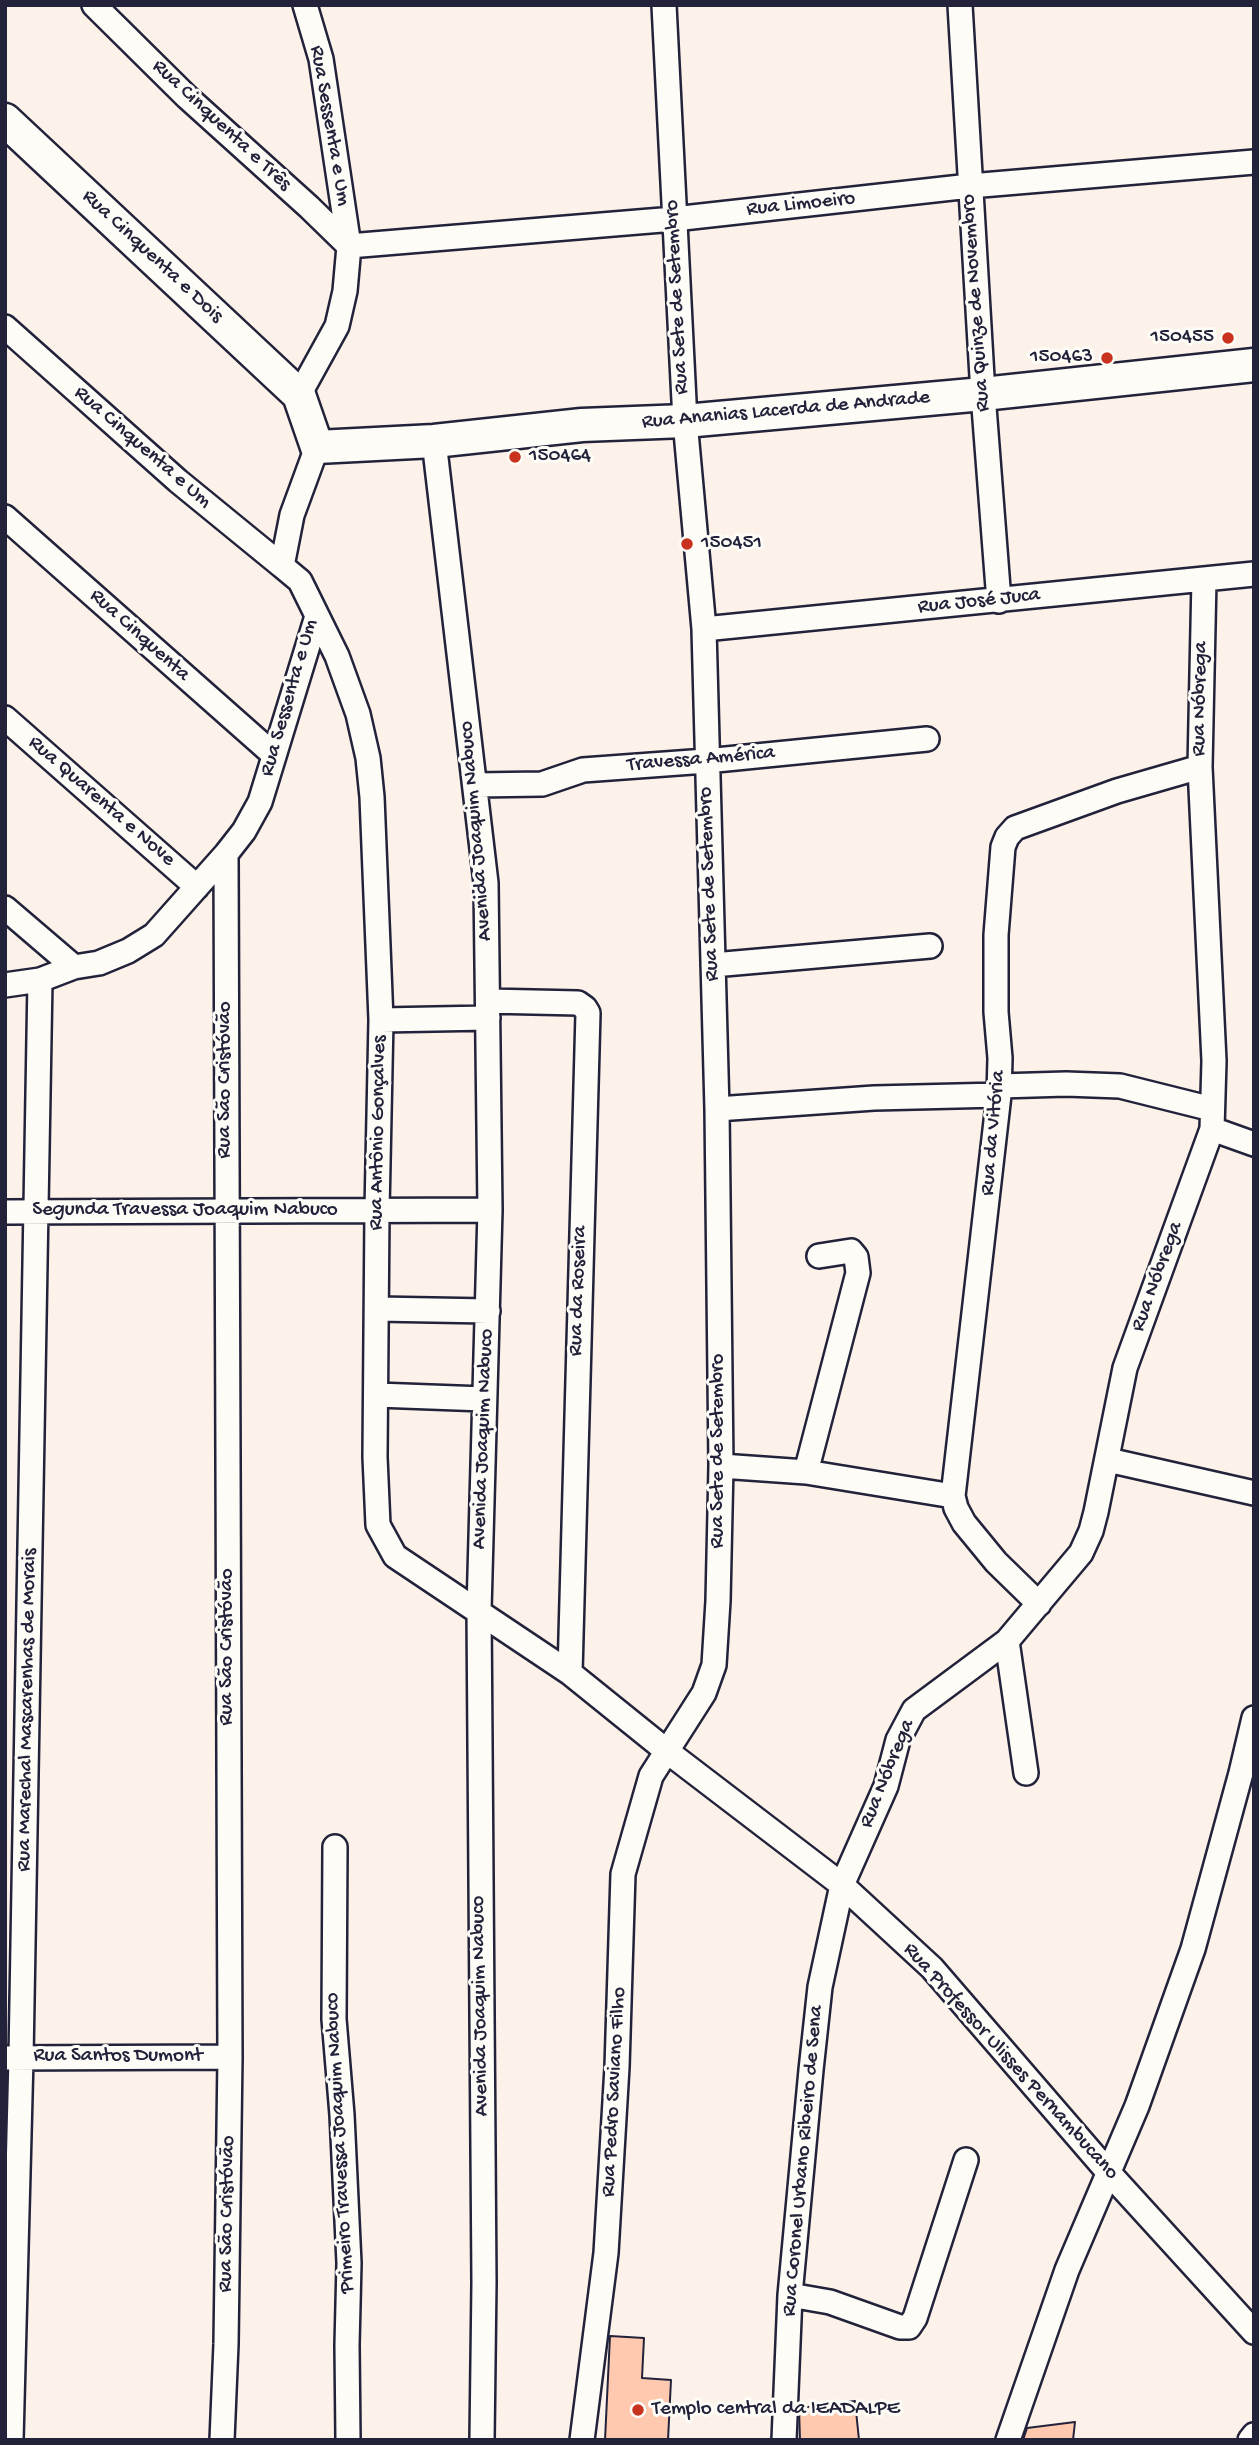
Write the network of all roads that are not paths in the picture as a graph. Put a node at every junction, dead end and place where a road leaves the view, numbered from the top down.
1 (94, 5) edge
2 (305, 5) edge
3 (664, 5) edge
4 (960, 5) edge
5 (5, 120) edge
6 (1254, 162) edge
7 (970, 186) junction
8 (674, 219) junction
9 (349, 246) junction
10 (5, 327) edge
11 (1254, 365) edge
12 (983, 394) junction
13 (299, 395) junction
14 (685, 421) junction
15 (434, 441) junction
16 (317, 447) junction
17 (5, 517) edge
18 (282, 566) junction
19 (1254, 574) edge
20 (1204, 579) junction
21 (999, 601) junction
22 (317, 616) junction
23 (704, 629) junction
24 (5, 718) edge
25 (927, 739) dead end
26 (274, 755) junction
27 (706, 761) junction
28 (1200, 767) junction
29 (476, 785) junction
30 (226, 854) junction
31 (197, 887) junction
32 (5, 908) edge
33 (930, 946) dead end
34 (713, 965) junction
35 (74, 967) junction
36 (40, 979) junction
37 (5, 985) edge
38 (488, 1009) junction
39 (381, 1020) junction
40 (1000, 1090) junction
41 (717, 1109) junction
42 (1212, 1119) junction
43 (1254, 1144) edge
44 (226, 1210) junction
45 (376, 1210) junction
46 (490, 1210) junction
47 (38, 1211) junction
48 (5, 1212) edge
49 (819, 1256) dead end
50 (377, 1309) junction
51 (488, 1311) junction
52 (377, 1395) junction
53 (484, 1399) junction
54 (1108, 1460) junction
55 (722, 1466) junction
56 (807, 1472) junction
57 (1254, 1493) edge
58 (953, 1496) junction
59 (1039, 1604) junction
60 (479, 1610) junction
61 (1007, 1641) junction
62 (570, 1672) junction
63 (1254, 1718) edge
64 (668, 1752) junction
65 (1026, 1773) dead end
66 (335, 1847) dead end
67 (842, 1885) junction
68 (230, 2057) junction
69 (13, 2058) edge
70 (966, 2160) dead end
71 (1109, 2173) junction
72 (790, 2295) junction
73 (1254, 2332) edge
74 (1254, 2435) edge
75 (11, 2440) edge
76 (222, 2440) edge
77 (348, 2440) edge
78 (482, 2440) edge
79 (582, 2440) edge
80 (784, 2440) edge
81 (1008, 2440) edge
82 (1250, 2440) edge

1 - 9 street, Rua Cinquenta e Três
2 - 9 street, Rua Sessenta e Um
3 - 8 street, Rua Sete de Setembro
4 - 7 street, Rua Quinze de Novembro
5 - 13 street, Rua Cinquenta e Dois
6 - 7 street, Rua Limoeiro
7 - 8 street, Rua Limoeiro
7 - 12 street, Rua Quinze de Novembro
8 - 9 street, Rua Limoeiro
8 - 14 street, Rua Sete de Setembro
9 - 13 street, Rua Sessenta e Um
10 - 18 street, Rua Cinquenta e Um
11 - 12 street, Rua Ananias Lacerda de Andrade
12 - 14 street, Rua Ananias Lacerda de Andrade
12 - 21 street, Rua Quinze de Novembro
13 - 16 street
14 - 15 street, Rua Ananias Lacerda de Andrade
14 - 23 street, Rua Sete de Setembro
15 - 16 street, Rua Ananias Lacerda de Andrade
15 - 29 street, Avenida Joaquim Nabuco
16 - 18 street
17 - 26 street, Rua Cinquenta
18 - 22 street, Rua Sessenta e Um
19 - 20 street, Rua José Juca
20 - 21 street, Rua José Juca
20 - 28 street, Rua Nóbrega
21 - 23 street, Rua José Juca
22 - 26 street, Rua Sessenta e Um
22 - 39 street, Rua Antônio Gonçalves
23 - 27 street, Rua Sete de Setembro
24 - 31 street, Rua Quarenta e Nove
25 - 27 street, Travessa América
26 - 30 street, Rua Sessenta e Um
27 - 29 street, Travessa América
27 - 34 street, Rua Sete de Setembro
28 - 40 street, Rua da Vitória
28 - 42 street, Rua Nóbrega
29 - 38 street, Avenida Joaquim Nabuco
30 - 31 street, Rua Sessenta e Um
30 - 44 street, Rua São Cristóvão
31 - 35 street, Rua Sessenta e Um
32 - 35 street
33 - 34 street
34 - 41 street, Rua Sete de Setembro
35 - 36 street, Rua Sessenta e Um
36 - 37 street, Rua Sessenta e Um
36 - 47 street, Rua Marechal Mascarenhas de Morais
38 - 39 street, Rua da Roseira
38 - 46 street, Avenida Joaquim Nabuco
38 - 62 street, Rua da Roseira
39 - 45 street, Rua Antônio Gonçalves
40 - 41 street
40 - 42 street
40 - 58 street, Rua da Vitória
41 - 55 street, Rua Sete de Setembro
42 - 43 street
42 - 54 street, Rua Nóbrega
44 - 45 street, Segunda Travessa Joaquim Nabuco
44 - 47 street, Segunda Travessa Joaquim Nabuco
44 - 68 street, Rua São Cristóvão
45 - 46 street, Segunda Travessa Joaquim Nabuco
45 - 50 street, Rua Antônio Gonçalves
46 - 51 street, Avenida Joaquim Nabuco
47 - 48 street, Segunda Travessa Joaquim Nabuco
47 - 69 street, Rua Marechal Mascarenhas de Morais
49 - 56 street
50 - 51 street
50 - 52 street, Rua Antônio Gonçalves
51 - 53 street, Avenida Joaquim Nabuco
52 - 53 street
52 - 60 street, Rua Antônio Gonçalves
53 - 60 street, Avenida Joaquim Nabuco
54 - 57 street
54 - 59 street, Rua Nóbrega
55 - 56 street
55 - 64 street, Rua Sete de Setembro
56 - 58 street
58 - 59 street
59 - 61 street, Rua Nóbrega
60 - 62 street, Rua Professor Ulisses Pernambucano
60 - 78 street, Avenida Joaquim Nabuco
61 - 65 street
61 - 67 street, Rua Nóbrega
62 - 64 street, Rua Professor Ulisses Pernambucano
63 - 71 street
64 - 67 street, Rua Professor Ulisses Pernambucano
64 - 79 street, Rua Pedro Saviano Filho
66 - 77 street, Primeiro Travessa Joaquim Nabuco
67 - 71 street, Rua Professor Ulisses Pernambucano
67 - 72 street, Rua Coronel Urbano Ribeiro de Sena
68 - 69 street, Rua Santos Dumont
68 - 76 street, Rua São Cristóvão
69 - 75 street, Rua Marechal Mascarenhas de Morais
70 - 72 street
71 - 73 street, Rua Professor Ulisses Pernambucano
71 - 81 street
72 - 80 street, Rua Coronel Urbano Ribeiro de Sena
74 - 82 street

